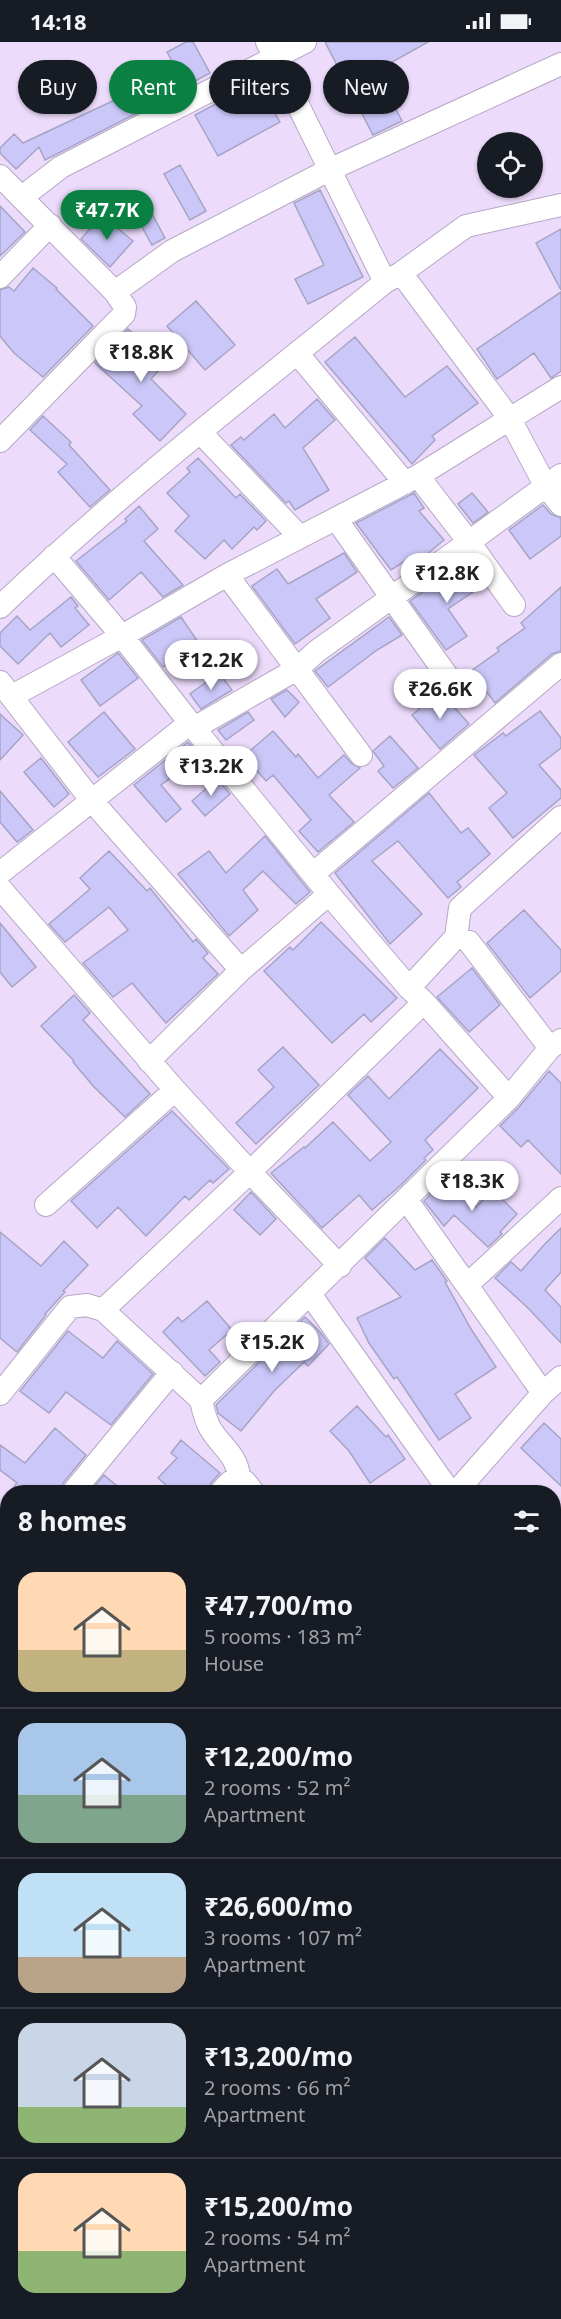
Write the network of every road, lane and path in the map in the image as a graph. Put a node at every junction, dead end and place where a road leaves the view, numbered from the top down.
1 (305, 42) edge
2 (270, 49) edge
3 (561, 64) edge
4 (329, 170) junction
5 (0, 176) edge
6 (22, 197) junction
7 (561, 205) edge
8 (50, 225) junction
9 (0, 277) edge
10 (393, 278) junction
11 (116, 292) junction
12 (297, 353) junction
13 (561, 387) edge
14 (510, 419) junction
15 (200, 432) junction
16 (0, 441) edge
17 (412, 480) junction
18 (553, 480) edge
19 (561, 505) edge
20 (336, 519) junction
21 (300, 537) junction
22 (469, 542) junction
23 (54, 556) junction
24 (227, 575) junction
25 (392, 598) junction
26 (514, 605) dead end
27 (0, 607) edge
28 (122, 636) junction
29 (561, 664) edge
30 (297, 669) junction
31 (455, 687) dead end
32 (6, 689) edge
33 (192, 725) junction
34 (361, 755) dead end
35 (92, 801) junction
36 (561, 818) edge
37 (0, 873) edge
38 (313, 874) junction
39 (0, 888) edge
40 (329, 894) junction
41 (469, 942) dead end
42 (241, 970) junction
43 (416, 995) junction
44 (555, 1044) edge
45 (149, 1060) junction
46 (176, 1090) junction
47 (509, 1098) junction
48 (250, 1172) junction
49 (561, 1198) edge
50 (406, 1199) junction
51 (46, 1205) dead end
52 (340, 1266) junction
53 (467, 1285) junction
54 (310, 1294) junction
55 (103, 1310) junction
56 (171, 1372) junction
57 (561, 1377) edge
58 (543, 1393) junction
59 (0, 1394) edge
60 (201, 1400) junction
61 (79, 1485) edge
62 (227, 1485) edge
63 (246, 1485) edge
64 (445, 1485) edge
65 (462, 1485) edge

1 - 2 street
2 - 4 street
2 - 6 street
3 - 4 street
4 - 10 street
4 - 11 street
5 - 6 street
6 - 8 street
7 - 10 street
8 - 9 street
8 - 11 street
10 - 12 street
10 - 14 street
11 - 16 street
12 - 15 street
12 - 17 street
13 - 14 street
14 - 17 street
14 - 18 street
15 - 21 street
15 - 23 street
17 - 20 street
17 - 22 street
18 - 19 street
18 - 22 street
20 - 21 street
20 - 25 street
21 - 24 street
22 - 25 street
22 - 26 street
23 - 27 street
23 - 28 street
24 - 28 street
24 - 30 street
25 - 30 street
25 - 31 street
28 - 32 street
28 - 33 street
29 - 38 street
30 - 33 street
30 - 34 street
32 - 35 street
33 - 35 street
33 - 38 street
35 - 37 street
35 - 42 street
36 - 43 street
38 - 40 street
39 - 45 street
40 - 42 street
40 - 43 street
41 - 44 street
42 - 45 street
43 - 47 street
43 - 48 street
44 - 47 street
45 - 46 street
46 - 48 street
46 - 51 street
47 - 50 street
48 - 52 street
48 - 55 street
49 - 53 street
50 - 52 street
50 - 53 street
52 - 54 street
53 - 58 street
54 - 60 street
54 - 64 street
55 - 56 street
55 - 59 street
56 - 60 street
56 - 61 street
57 - 58 street
58 - 65 street
60 - 63 street
62 - 63 street

